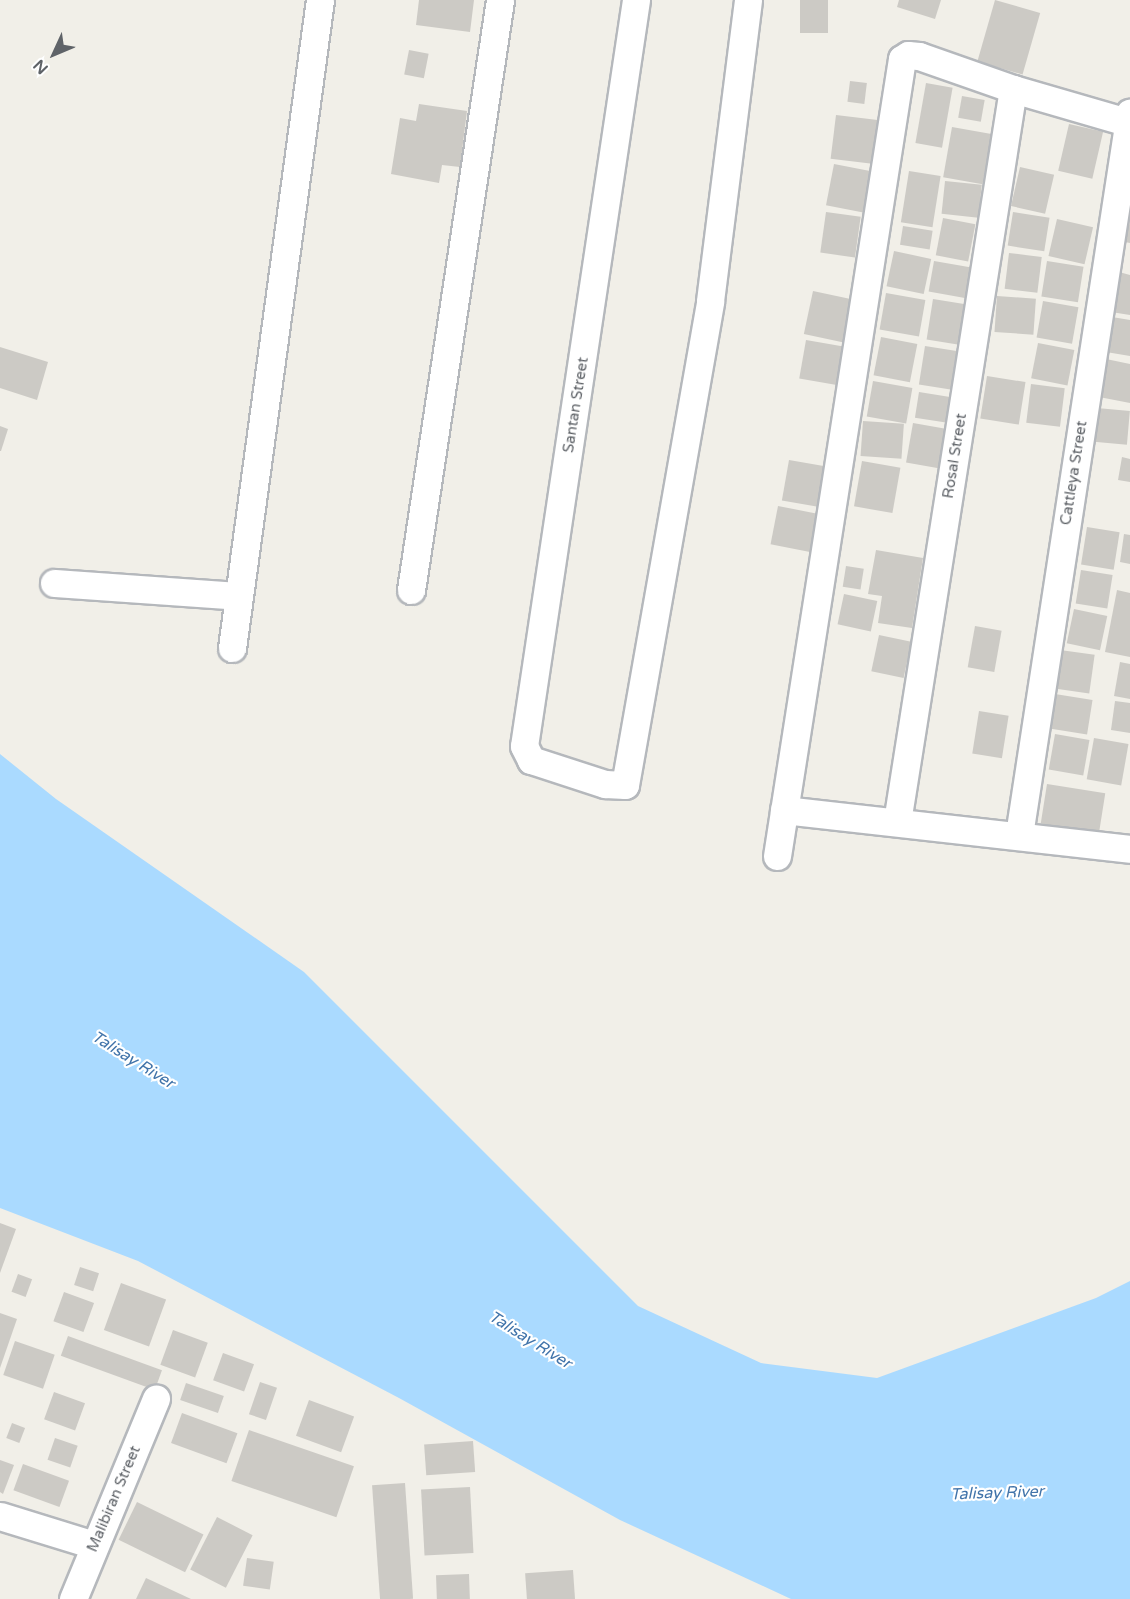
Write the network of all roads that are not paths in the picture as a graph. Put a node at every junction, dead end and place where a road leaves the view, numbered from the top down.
1 (320, 0) edge
2 (500, 0) edge
3 (636, 0) edge
4 (748, 0) edge
5 (1013, 89) junction
6 (1129, 119) edge
7 (54, 583) dead end
8 (411, 590) dead end
9 (239, 596) junction
10 (232, 648) dead end
11 (784, 810) junction
12 (897, 822) junction
13 (1019, 836) junction
14 (1130, 847) edge
15 (777, 856) dead end
16 (156, 1399) dead end
17 (0, 1516) edge
18 (94, 1545) junction
19 (73, 1599) edge

1 - 9 street
2 - 8 street
3 - 4 street, Santan Street
5 - 6 street
5 - 11 street
5 - 12 street, Rosal Street
6 - 13 street, Cattleya Street
7 - 9 street
9 - 10 street
11 - 12 street
11 - 15 street
12 - 13 street
13 - 14 street
16 - 18 street, Malibiran Street
17 - 18 street
18 - 19 street, Malibiran Street

